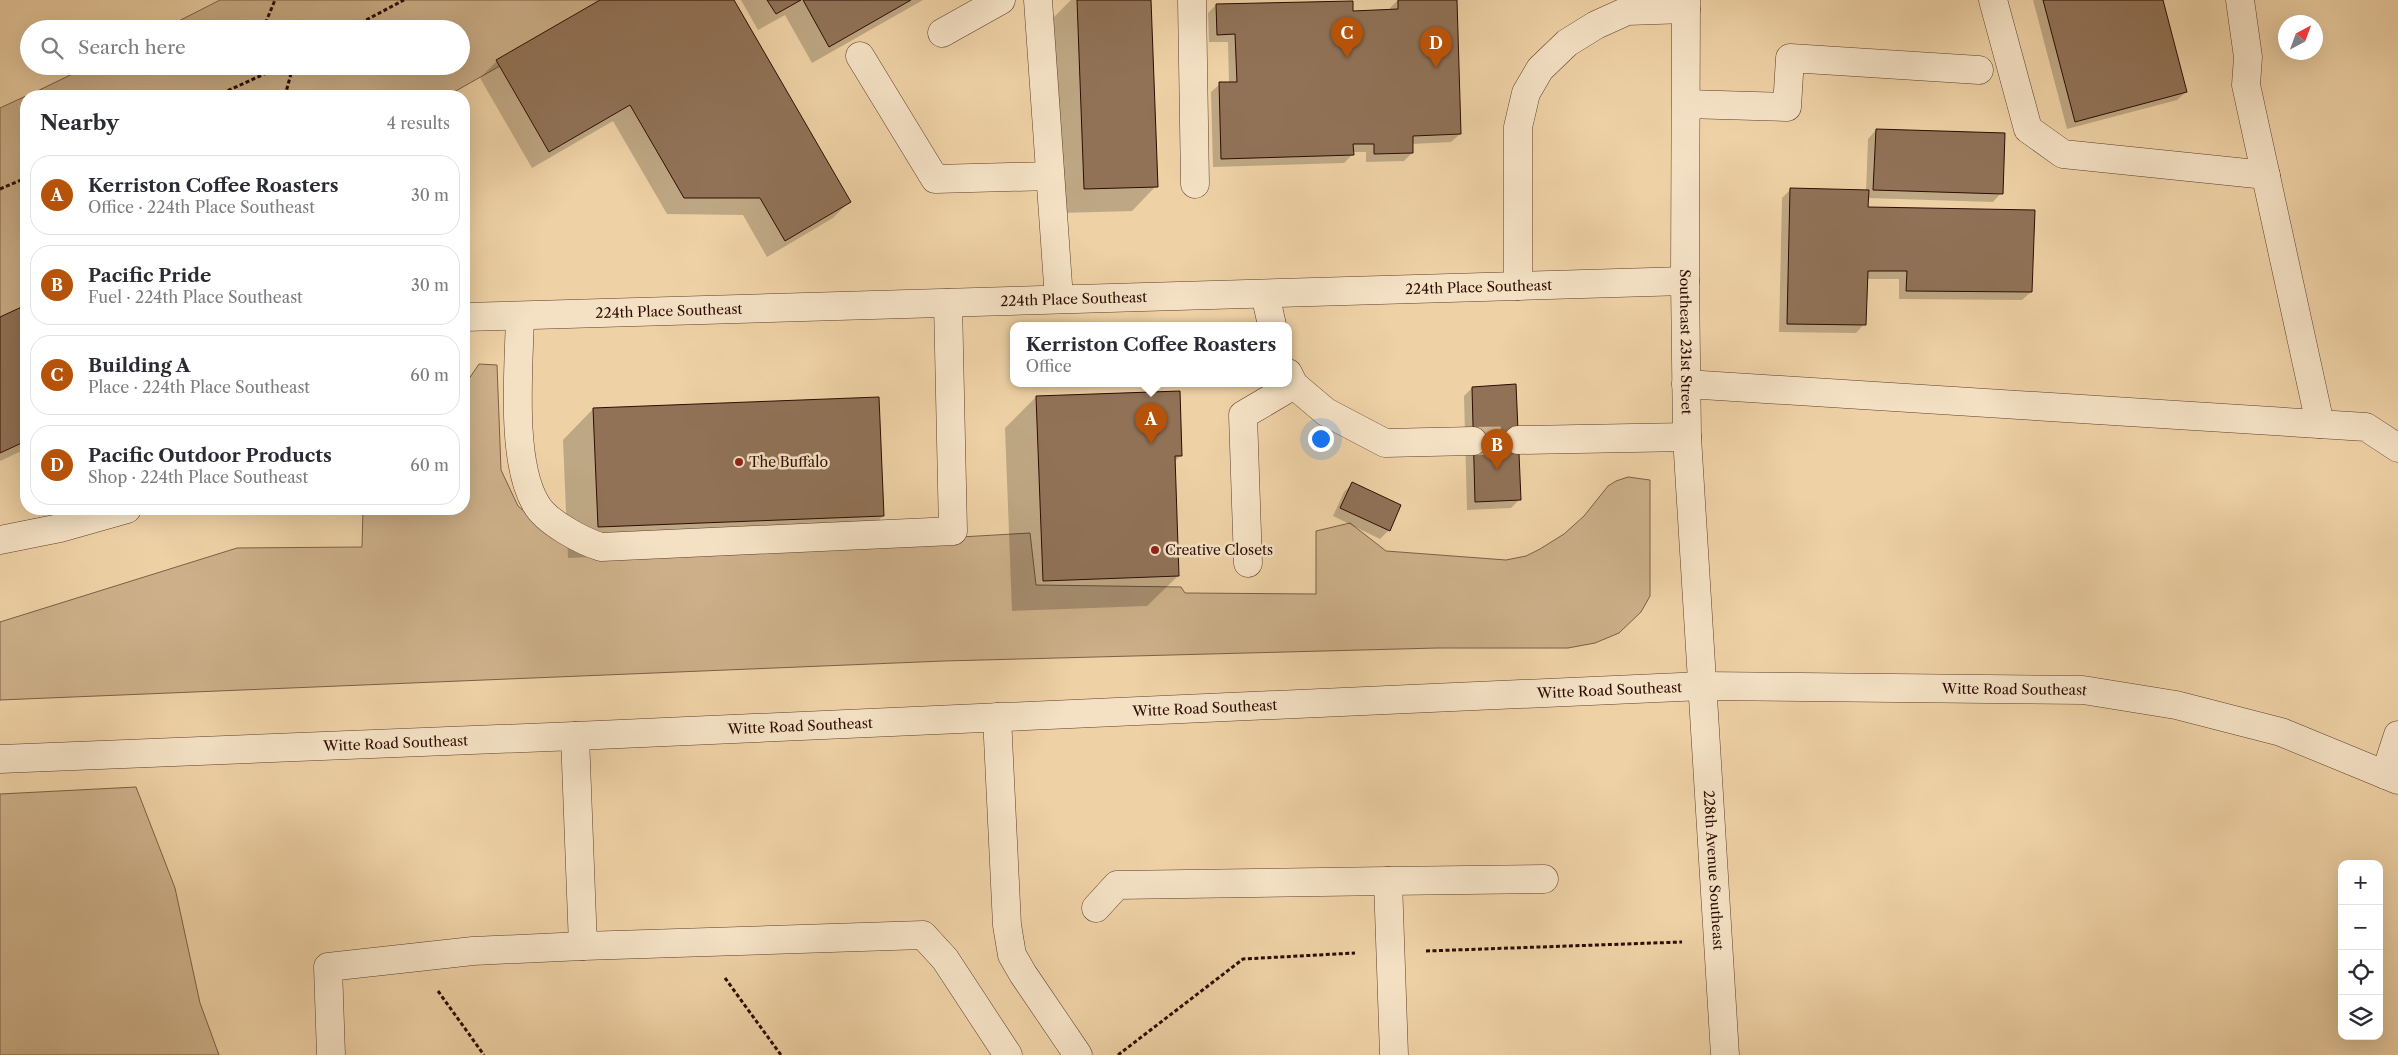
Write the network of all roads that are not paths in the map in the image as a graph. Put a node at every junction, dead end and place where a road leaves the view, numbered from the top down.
1 (1001, 0) edge
2 (1038, 0) edge
3 (1192, 0) edge
4 (1992, 0) edge
5 (2240, 0) edge
6 (1686, 5) edge
7 (942, 34) dead end
8 (860, 56) dead end
9 (1979, 70) dead end
10 (1686, 104) junction
11 (2266, 175) junction
12 (1050, 176) junction
13 (1194, 184) dead end
14 (1685, 281) junction
15 (1518, 286) junction
16 (1265, 294) junction
17 (1059, 299) junction
18 (948, 303) junction
19 (520, 316) junction
20 (470, 317) edge
21 (1271, 322) edge
22 (1292, 380) edge
23 (1686, 384) junction
24 (1280, 387) edge
25 (2320, 424) junction
26 (1687, 437) junction
27 (1518, 440) tunnel mouth
28 (1473, 441) tunnel mouth
29 (2398, 448) edge
30 (107, 515) edge
31 (0, 540) edge
32 (1248, 563) dead end
33 (1703, 686) junction
34 (997, 717) junction
35 (2398, 735) edge
36 (575, 736) junction
37 (0, 759) edge
38 (2392, 777) edge
39 (1544, 879) dead end
40 (1388, 881) junction
41 (1096, 908) dead end
42 (583, 946) junction
43 (332, 1055) edge
44 (1008, 1055) edge
45 (1078, 1055) edge
46 (1394, 1055) edge
47 (1725, 1055) edge

1 - 7 street
2 - 12 street
3 - 13 street
4 - 11 street
5 - 11 street
6 - 10 street, Southeast 231st Street
6 - 15 street
8 - 12 street
9 - 10 street
10 - 14 street, Southeast 231st Street
11 - 25 street
12 - 17 street
14 - 15 street, 224th Place Southeast
14 - 23 street, Southeast 231st Street
15 - 16 street, 224th Place Southeast
16 - 17 street, 224th Place Southeast
16 - 21 street
17 - 18 street, 224th Place Southeast
18 - 19 street, 224th Place Southeast
18 - 19 street
19 - 20 street, 224th Place Southeast
22 - 28 street
23 - 25 street
23 - 26 street, Southeast 231st Street
24 - 32 street
25 - 29 street
26 - 27 street
26 - 33 street, Southeast 231st Street
30 - 31 street
33 - 34 street, Witte Road Southeast
33 - 38 street, Witte Road Southeast
33 - 47 street, 228th Avenue Southeast
34 - 36 street, Witte Road Southeast
34 - 45 street
35 - 38 street
36 - 37 street, Witte Road Southeast
36 - 42 street
39 - 40 street
40 - 41 street
40 - 46 street
42 - 43 street
42 - 44 street

